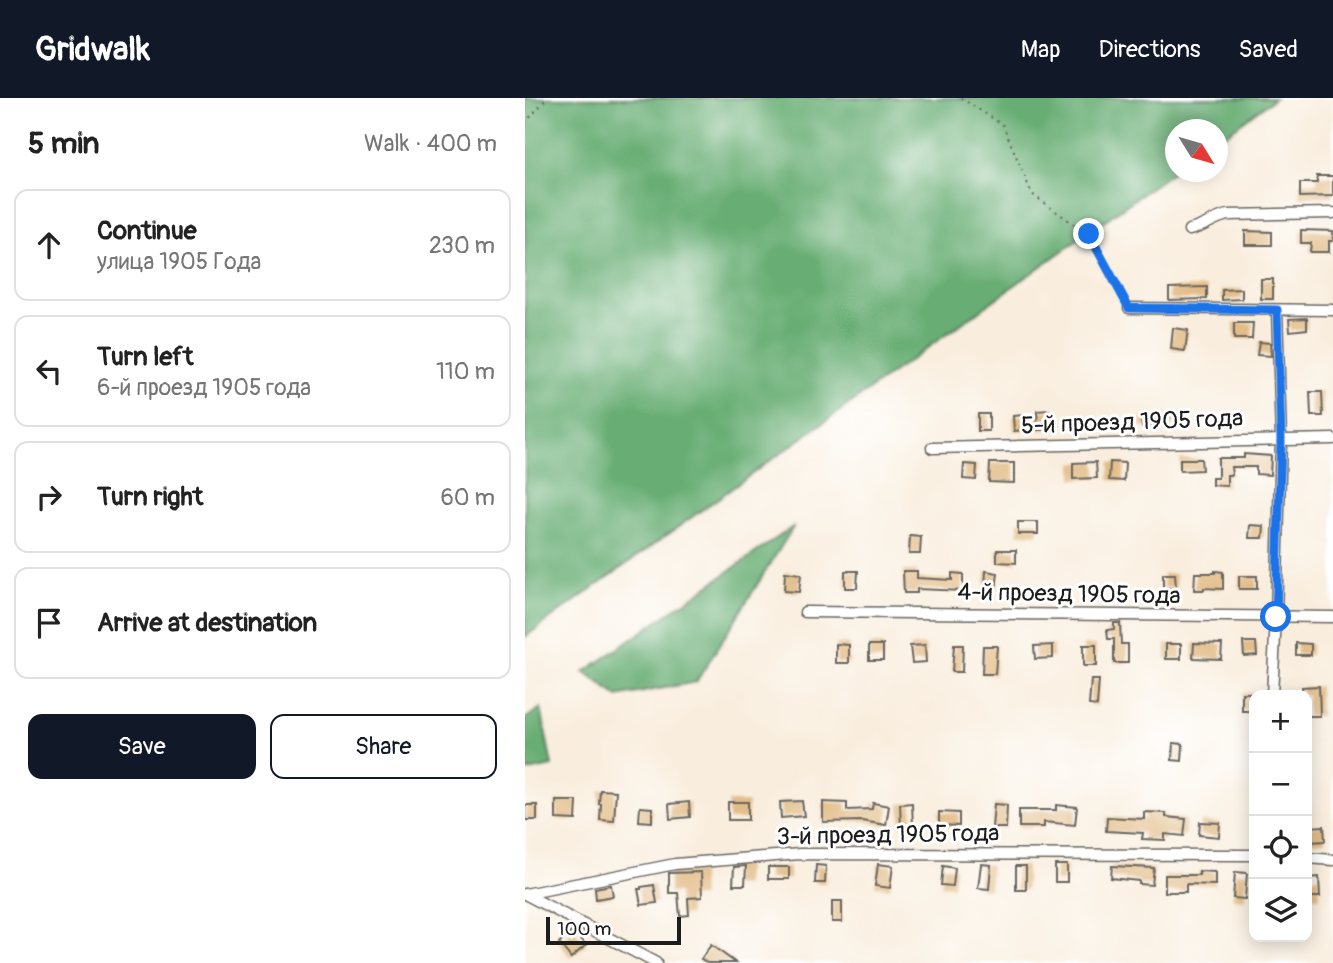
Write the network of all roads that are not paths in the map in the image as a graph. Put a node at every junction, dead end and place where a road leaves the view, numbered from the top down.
1 (1333, 213) edge
2 (1189, 230) dead end
3 (1129, 308) road end
4 (1277, 310) junction
5 (1333, 310) edge
6 (1281, 439) junction
7 (1333, 439) edge
8 (932, 448) dead end
9 (805, 612) dead end
10 (1276, 617) junction
11 (1333, 617) edge
12 (1272, 690) edge
13 (1249, 855) edge
14 (1312, 858) edge
15 (1333, 859) edge
16 (525, 894) edge
17 (656, 963) edge

1 - 2 street
3 - 4 street
4 - 5 street
4 - 6 street
6 - 7 street, 5-й проезд 1905 года
6 - 8 street, 5-й проезд 1905 года
6 - 10 street
9 - 10 street, 4-й проезд 1905 года
10 - 11 street, 4-й проезд 1905 года
10 - 12 street
13 - 16 street, 3-й проезд 1905 года
14 - 15 street
16 - 17 street

